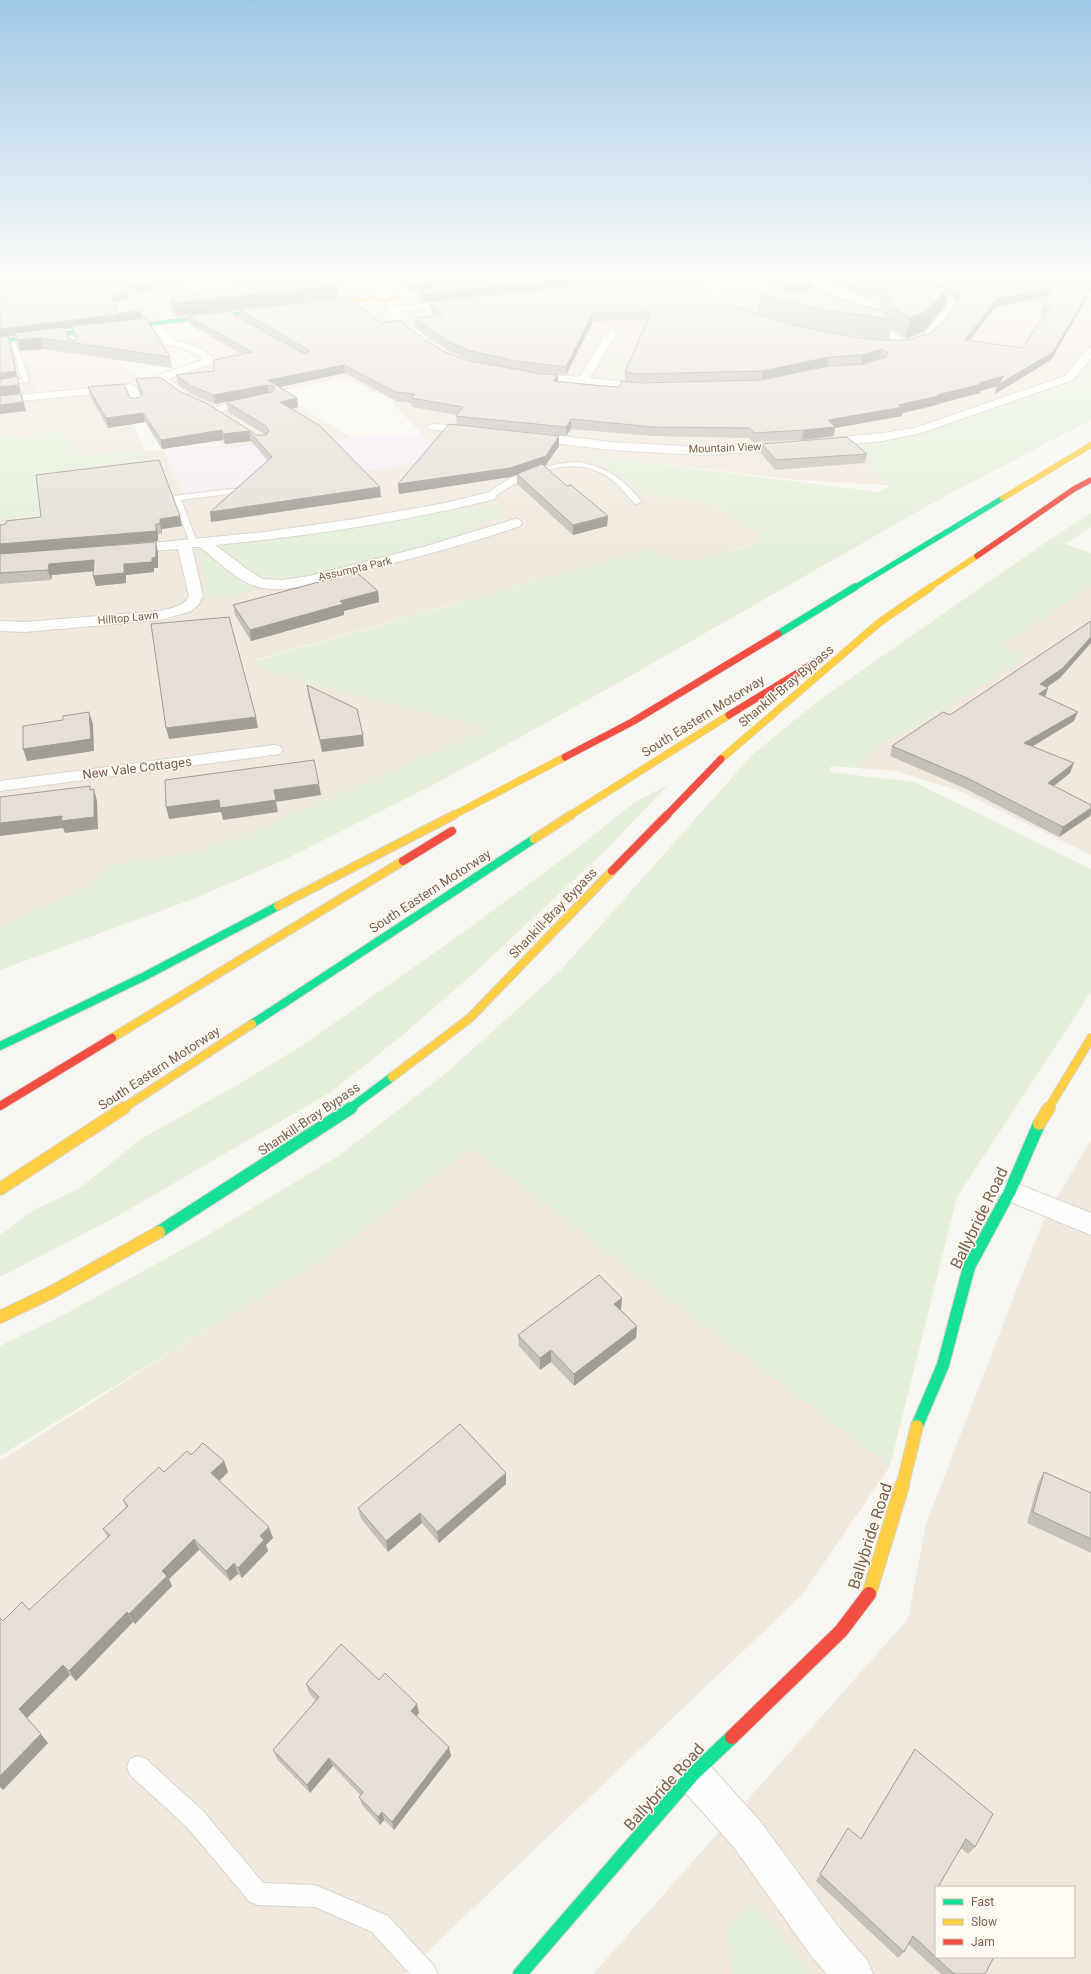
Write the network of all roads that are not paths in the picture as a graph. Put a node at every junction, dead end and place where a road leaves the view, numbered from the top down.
1 (21, 366) edge
2 (195, 366) edge
3 (592, 366) edge
4 (1081, 366) edge
5 (522, 375) edge
6 (26, 382) junction
7 (583, 382) junction
8 (0, 384) edge
9 (660, 387) edge
10 (31, 397) junction
11 (269, 398) edge
12 (0, 400) edge
13 (137, 404) edge
14 (214, 410) junction
15 (225, 417) edge
16 (433, 427) dead end
17 (485, 432) edge
18 (522, 435) edge
19 (1091, 445) edge
20 (1091, 480) edge
21 (232, 491) edge
22 (490, 496) joint
23 (638, 502) dead end
24 (515, 523) dead end
25 (194, 544) junction
26 (116, 550) edge
27 (880, 622) junction
28 (0, 626) edge
29 (632, 722) junction
30 (274, 750) dead end
31 (0, 786) edge
32 (504, 800) dead end
33 (463, 824) dead end
34 (1091, 1038) edge
35 (0, 1046) edge
36 (0, 1106) edge
37 (0, 1189) edge
38 (1010, 1191) junction
39 (1091, 1224) edge
40 (0, 1317) edge
41 (138, 1767) dead end
42 (693, 1774) junction
43 (426, 1974) edge
44 (520, 1974) edge
45 (853, 1974) edge

1 - 6 lane
2 - 14 street
3 - 7 street
4 - 18 street, Mountain View
5 - 7 street
6 - 8 lane
6 - 10 lane
7 - 9 street
10 - 12 street
10 - 13 street
11 - 14 street
14 - 15 street
16 - 17 street
19 - 29 main road
20 - 27 main road, Shankill-Bray Bypass
21 - 25 lane
22 - 23 lane
22 - 25 street
24 - 25 street, Assumpta Park
25 - 26 street
25 - 28 street, Hilltop Lawn
27 - 37 main road, South Eastern Motorway
27 - 40 main road, Shankill-Bray Bypass
29 - 32 main road
29 - 35 main road
30 - 31 street, New Vale Cottages
33 - 36 main road
34 - 38 main road, Ballybride Road
38 - 39 street
38 - 42 main road, Ballybride Road
41 - 43 lane
42 - 44 main road, Ballybride Road
42 - 45 street

